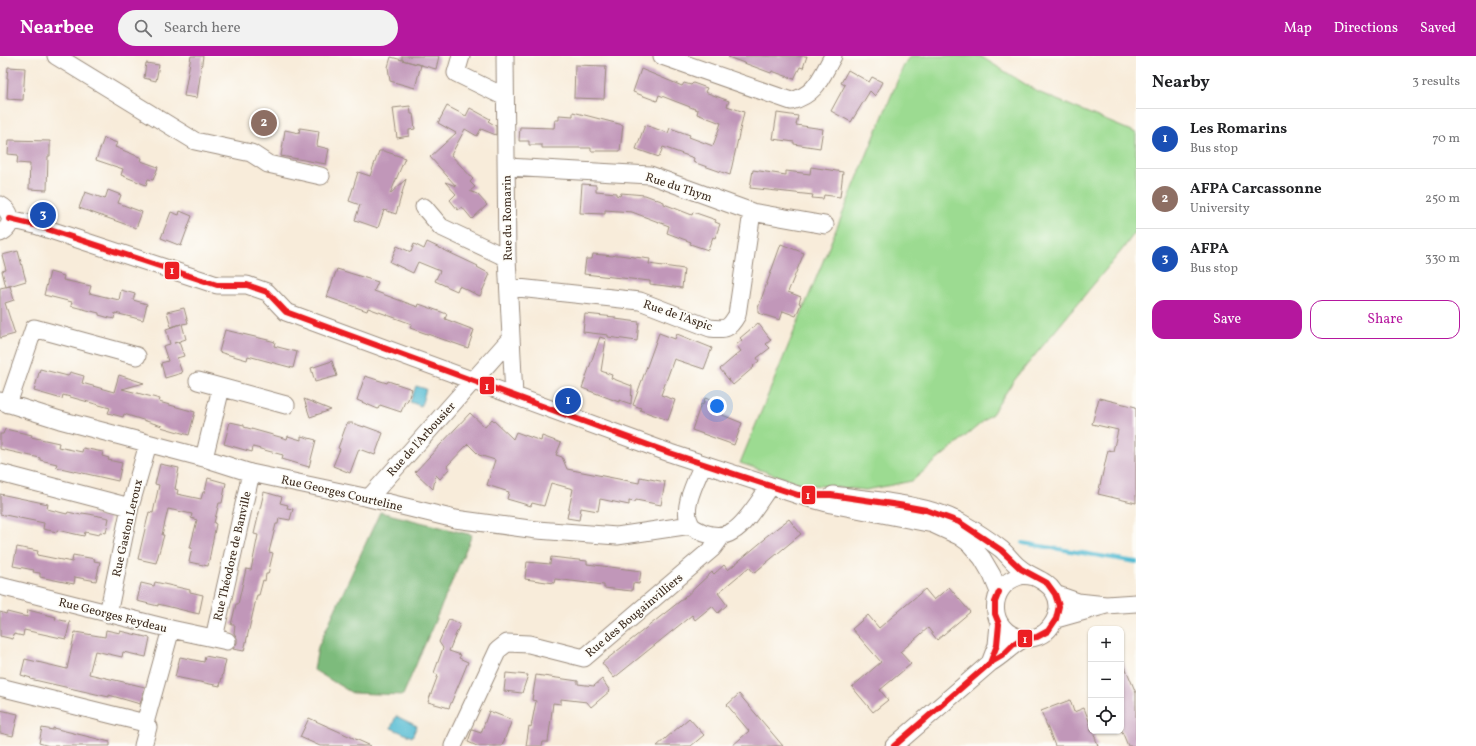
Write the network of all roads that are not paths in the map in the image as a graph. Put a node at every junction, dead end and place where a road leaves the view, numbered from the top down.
1 (56, 56) edge
2 (461, 56) edge
3 (505, 56) edge
4 (662, 56) edge
5 (833, 56) edge
6 (505, 98) junction
7 (507, 167) junction
8 (321, 176) dead end
9 (0, 206) edge
10 (424, 207) dead end
11 (752, 212) junction
12 (10, 219) junction
13 (825, 225) dead end
14 (0, 233) edge
15 (507, 258) junction
16 (509, 287) junction
17 (511, 338) junction
18 (137, 356) dead end
19 (198, 381) dead end
20 (473, 381) junction
21 (221, 388) junction
22 (514, 396) junction
23 (4, 402) edge
24 (286, 405) dead end
25 (148, 444) junction
26 (204, 458) junction
27 (703, 464) junction
28 (0, 473) edge
29 (251, 473) junction
30 (770, 486) junction
31 (798, 495) junction
32 (368, 498) junction
33 (130, 507) junction
34 (691, 525) junction
35 (721, 537) junction
36 (1035, 577) junction
37 (0, 586) edge
38 (999, 592) junction
39 (1056, 594) junction
40 (1136, 603) edge
41 (1106, 605) junction
42 (108, 614) junction
43 (1056, 619) junction
44 (999, 624) junction
45 (171, 629) junction
46 (1023, 639) junction
47 (221, 640) joint
48 (990, 663) junction
49 (0, 687) edge
50 (146, 722) junction
51 (143, 746) edge
52 (453, 746) edge
53 (894, 746) edge

1 - 8 street
2 - 6 street
3 - 6 street, Rue du Romarin
4 - 5 street
6 - 7 street, Rue du Romarin
7 - 11 street, Rue du Thym
7 - 15 street, Rue du Romarin
9 - 12 street
10 - 15 street
11 - 13 street, Rue du Thym
11 - 16 street, Rue de l'Aspic
12 - 14 street
12 - 20 street
15 - 16 street, Rue du Romarin
16 - 17 street, Rue du Romarin
17 - 20 street
17 - 22 street, Rue du Romarin
18 - 23 street
19 - 21 street
20 - 22 street
20 - 32 street, Rue de l'Arbousier
21 - 24 street
21 - 26 street
22 - 27 street
23 - 25 street, Rue Georges Courteline
25 - 26 street, Rue Georges Courteline
25 - 33 street, Rue Gaston Leroux
26 - 29 street, Rue Georges Courteline
27 - 30 street
27 - 34 street
28 - 33 street
29 - 32 street, Rue Georges Courteline
29 - 47 street, Rue Théodore de Banville
30 - 31 street
30 - 35 street
31 - 36 street
31 - 38 street
32 - 34 street, Rue Georges Courteline
33 - 42 street, Rue Gaston Leroux
34 - 35 street
35 - 52 street, Rue des Bougainvilliers
36 - 38 street
36 - 39 street
37 - 42 street, Rue Georges Feydeau
38 - 44 street
39 - 41 street
39 - 43 street
40 - 41 street
41 - 43 street
42 - 45 street, Rue Georges Feydeau
43 - 46 street
44 - 46 street
44 - 48 street
45 - 47 street, Rue Georges Feydeau
45 - 50 street
46 - 48 street
48 - 53 street
49 - 50 street
50 - 51 street

